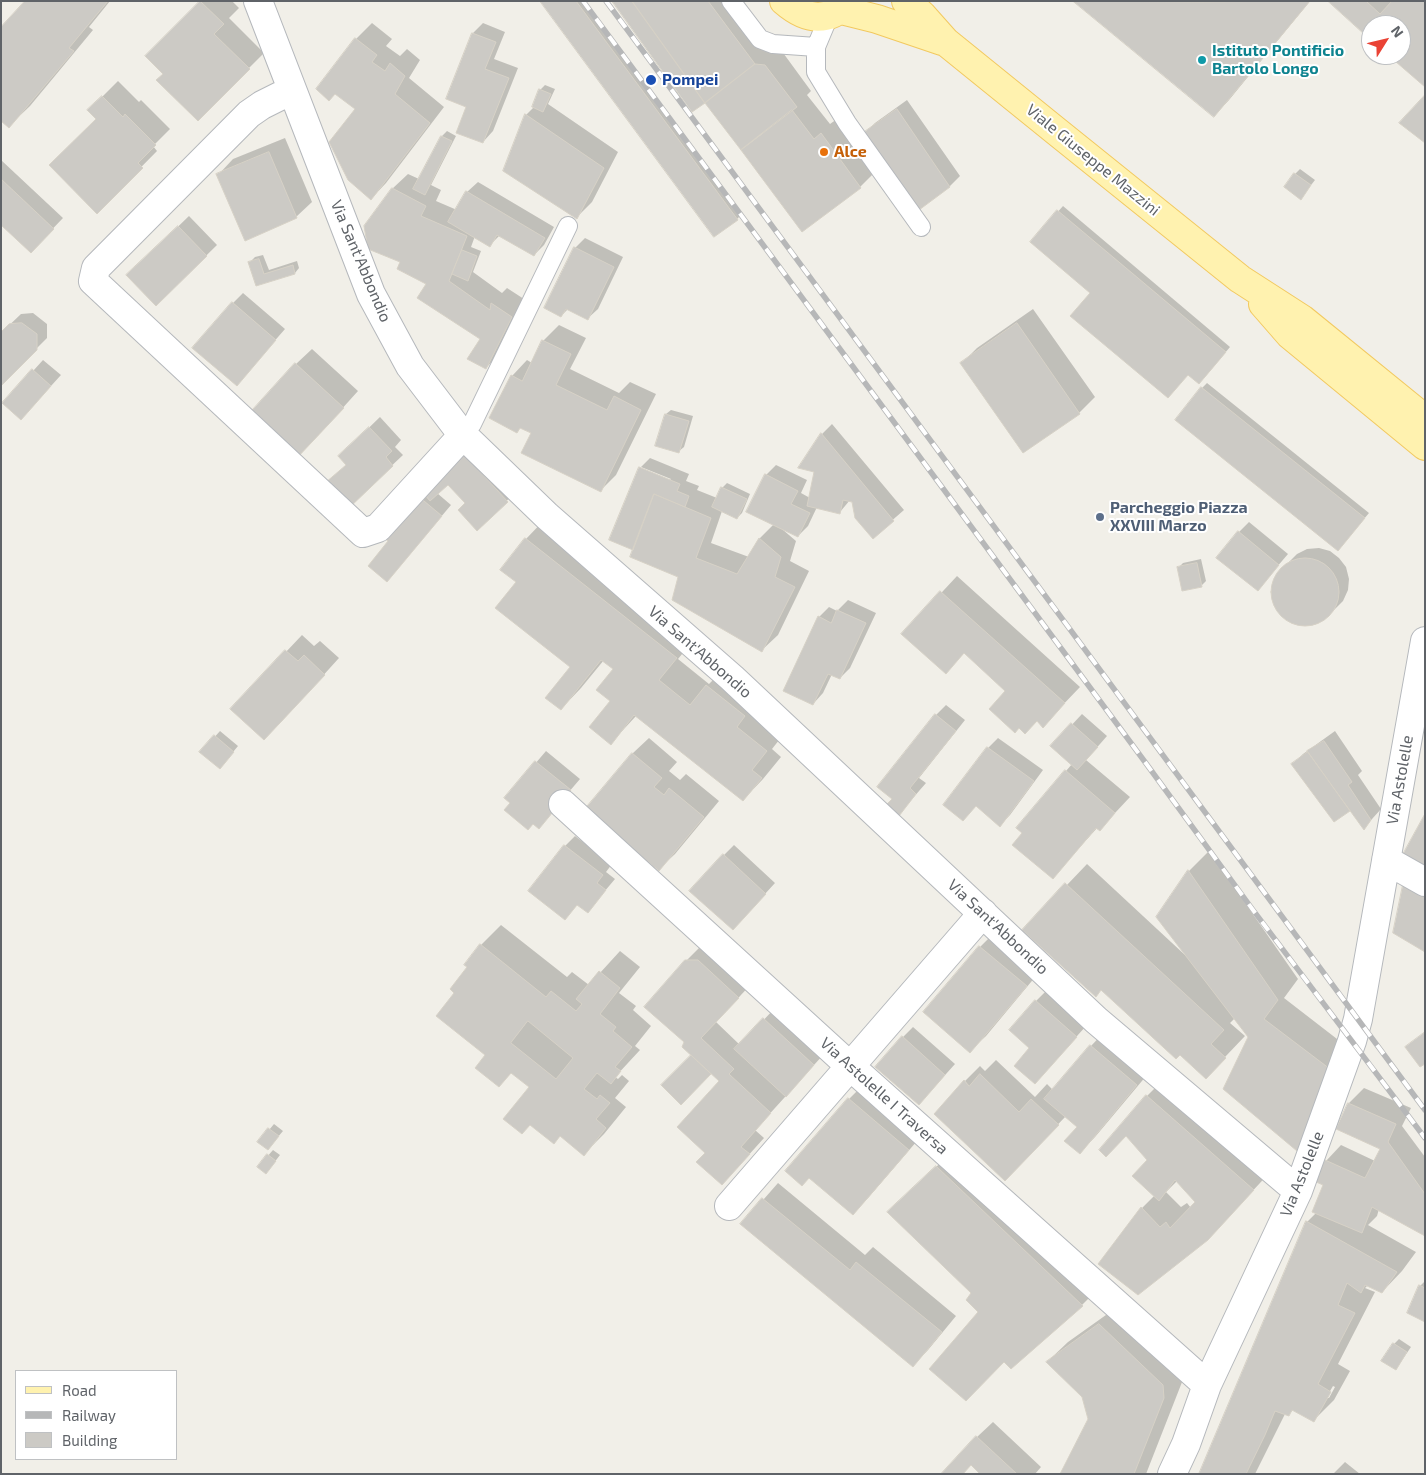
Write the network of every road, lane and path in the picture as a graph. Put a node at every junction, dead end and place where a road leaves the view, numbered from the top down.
1 (258, 1) edge
2 (731, 1) edge
3 (906, 1) edge
4 (788, 4) edge
5 (840, 9) edge
6 (946, 42) junction
7 (816, 47) junction
8 (292, 90) junction
9 (568, 226) dead end
10 (921, 226) dead end
11 (1240, 279) junction
12 (1425, 418) edge
13 (463, 435) junction
14 (1425, 446) edge
15 (1425, 641) edge
16 (563, 804) dead end
17 (1386, 860) junction
18 (1425, 882) edge
19 (983, 913) junction
20 (851, 1067) junction
21 (1298, 1191) junction
22 (729, 1206) dead end
23 (1207, 1385) junction
24 (1172, 1474) edge

1 - 8 street, Via Sant'Abbondio
2 - 7 lane
3 - 6 main road, Viale Giuseppe Mazzini
4 - 5 main road, Viale Giuseppe Mazzini
4 - 7 lane
5 - 6 main road, Viale Giuseppe Mazzini
5 - 7 lane
6 - 11 main road, Viale Giuseppe Mazzini
7 - 10 lane
8 - 13 street, Via Sant'Abbondio
8 - 13 street
9 - 13 lane
11 - 12 main road, Viale Giuseppe Mazzini
11 - 14 main road, Viale Giuseppe Mazzini
13 - 19 street, Via Sant'Abbondio
15 - 17 street, Via Astolelle
16 - 20 street, Via Astolelle I Traversa
17 - 18 street
17 - 21 street, Via Astolelle
19 - 20 street
19 - 21 street, Via Sant'Abbondio
20 - 22 street
20 - 23 street, Via Astolelle I Traversa
21 - 23 street, Via Astolelle
23 - 24 street, Via Astolelle

